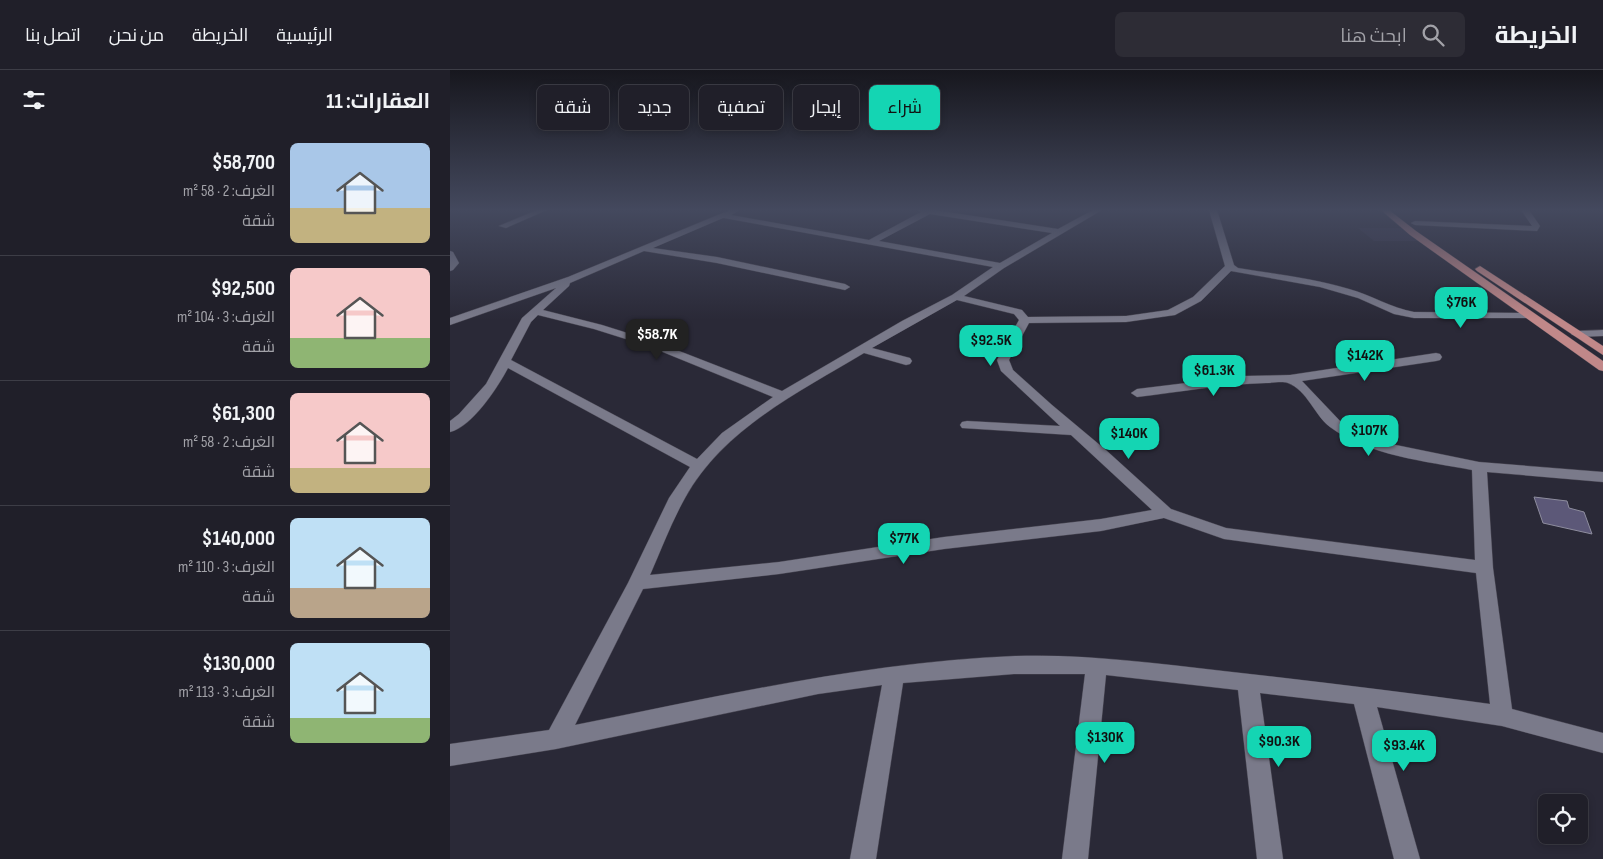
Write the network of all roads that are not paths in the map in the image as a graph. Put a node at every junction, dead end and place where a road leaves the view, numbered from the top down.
1 (648, 247) edge
2 (897, 247) edge
3 (1034, 247) edge
4 (1224, 247) edge
5 (1432, 247) edge
6 (1450, 247) edge
7 (645, 248) junction
8 (450, 254) edge
9 (1001, 266) junction
10 (1230, 267) junction
11 (450, 268) edge
12 (571, 279) junction
13 (845, 287) dead end
14 (956, 297) junction
15 (535, 311) junction
16 (1527, 315) junction
17 (1025, 320) junction
18 (450, 322) edge
19 (1577, 334) junction
20 (1603, 334) edge
21 (863, 349) junction
22 (1603, 351) edge
23 (1436, 357) dead end
24 (906, 361) dead end
25 (506, 362) junction
26 (1603, 367) edge
27 (1290, 379) junction
28 (1137, 393) dead end
29 (784, 396) junction
30 (967, 425) dead end
31 (450, 428) edge
32 (1073, 431) junction
33 (699, 466) junction
34 (1479, 467) junction
35 (1603, 477) edge
36 (1165, 513) junction
37 (1484, 568) junction
38 (637, 583) junction
39 (1096, 665) junction
40 (894, 675) junction
41 (1248, 682) junction
42 (1363, 696) junction
43 (1502, 716) junction
44 (556, 739) junction
45 (1603, 743) edge
46 (450, 755) edge
47 (863, 859) edge
48 (1074, 859) edge
49 (1270, 859) edge
50 (1407, 859) edge

1 - 7 street
2 - 9 street
3 - 9 street
4 - 10 street
5 - 16 main road
6 - 19 main road
7 - 12 street
7 - 13 street
8 - 11 street
9 - 14 street
10 - 16 street
10 - 17 street
12 - 15 street
12 - 18 street
14 - 17 street
14 - 21 street
15 - 25 street
15 - 29 street
16 - 26 main road
17 - 32 street
19 - 20 street
19 - 22 main road
21 - 24 street
21 - 29 street
23 - 27 street
25 - 31 street
25 - 33 street
27 - 28 street
27 - 34 street
29 - 33 street
30 - 32 street
32 - 36 street
33 - 38 street
34 - 35 street
34 - 37 street
36 - 37 street
36 - 38 street
37 - 43 street
38 - 44 street
39 - 40 street
39 - 41 street
39 - 48 street
40 - 44 street
40 - 47 street
41 - 42 street
41 - 49 street
42 - 43 street
42 - 50 street
43 - 45 street
44 - 46 street

